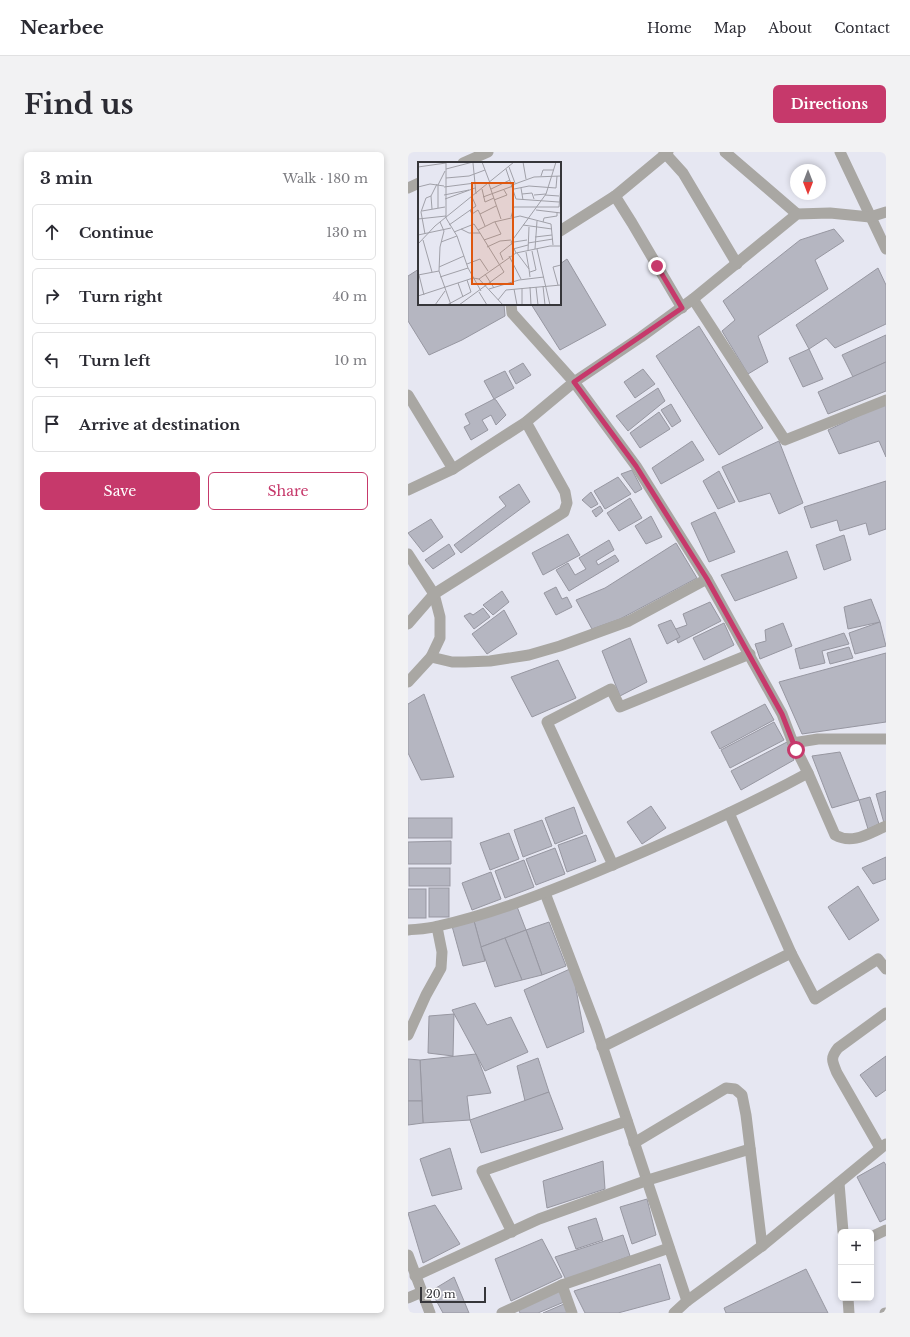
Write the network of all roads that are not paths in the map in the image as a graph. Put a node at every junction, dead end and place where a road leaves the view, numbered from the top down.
1 (488, 152) edge
2 (724, 152) edge
3 (840, 152) edge
4 (666, 153) edge
5 (465, 162) edge
6 (418, 183) edge
7 (408, 188) edge
8 (615, 196) junction
9 (886, 212) edge
10 (798, 214) junction
11 (870, 217) junction
12 (561, 230) edge
13 (886, 249) edge
14 (737, 264) junction
15 (693, 299) junction
16 (511, 305) edge
17 (682, 308) junction
18 (574, 382) junction
19 (408, 395) edge
20 (886, 400) edge
21 (526, 422) junction
22 (453, 469) junction
23 (408, 490) edge
24 (408, 556) edge
25 (707, 579) junction
26 (434, 594) junction
27 (408, 624) edge
28 (750, 654) junction
29 (431, 657) junction
30 (408, 682) edge
31 (886, 739) edge
32 (793, 743) junction
33 (808, 773) junction
34 (729, 813) junction
35 (886, 826) edge
36 (613, 865) junction
37 (545, 893) junction
38 (437, 927) junction
39 (408, 930) edge
40 (791, 953) junction
41 (886, 969) edge
42 (886, 1014) edge
43 (408, 1035) edge
44 (602, 1047) junction
45 (627, 1121) junction
46 (634, 1143) junction
47 (883, 1146) edge
48 (750, 1149) junction
49 (648, 1180) junction
50 (839, 1183) junction
51 (844, 1229) edge
52 (886, 1230) edge
53 (512, 1232) junction
54 (874, 1236) edge
55 (762, 1246) junction
56 (669, 1248) junction
57 (408, 1255) edge
58 (415, 1276) junction
59 (562, 1285) junction
60 (422, 1292) junction
61 (408, 1298) edge
62 (848, 1301) edge
63 (681, 1308) edge
64 (430, 1313) edge
65 (502, 1313) edge
66 (572, 1313) edge
67 (849, 1313) edge

1 - 5 street
2 - 10 street
3 - 11 street
4 - 8 street
4 - 14 street
6 - 7 street
8 - 12 street
8 - 17 street
9 - 11 street
10 - 11 street
10 - 14 street
11 - 13 street
14 - 15 street
15 - 17 street
15 - 20 street
16 - 18 street
17 - 18 street
18 - 21 street
18 - 25 street
19 - 22 street
21 - 22 street
21 - 26 street
22 - 23 street
24 - 26 street
25 - 28 street
25 - 29 street
26 - 27 street
26 - 29 street
28 - 32 street
28 - 36 street
29 - 30 street
31 - 32 street
32 - 33 street
33 - 34 street
33 - 35 street
34 - 36 street
34 - 40 street
36 - 37 street
37 - 38 street
37 - 44 street
38 - 39 street
38 - 43 street
40 - 41 street
40 - 44 street
42 - 47 street
44 - 45 street
45 - 46 street
45 - 53 street
46 - 48 street
46 - 49 street
47 - 50 street
48 - 49 street
48 - 55 street
49 - 53 street
49 - 56 street
50 - 51 street
50 - 55 street
52 - 54 street
53 - 58 street
55 - 63 street
56 - 59 street
56 - 63 street
57 - 58 street
58 - 60 street
59 - 65 street
59 - 66 street
60 - 61 street
60 - 64 street
62 - 67 street

